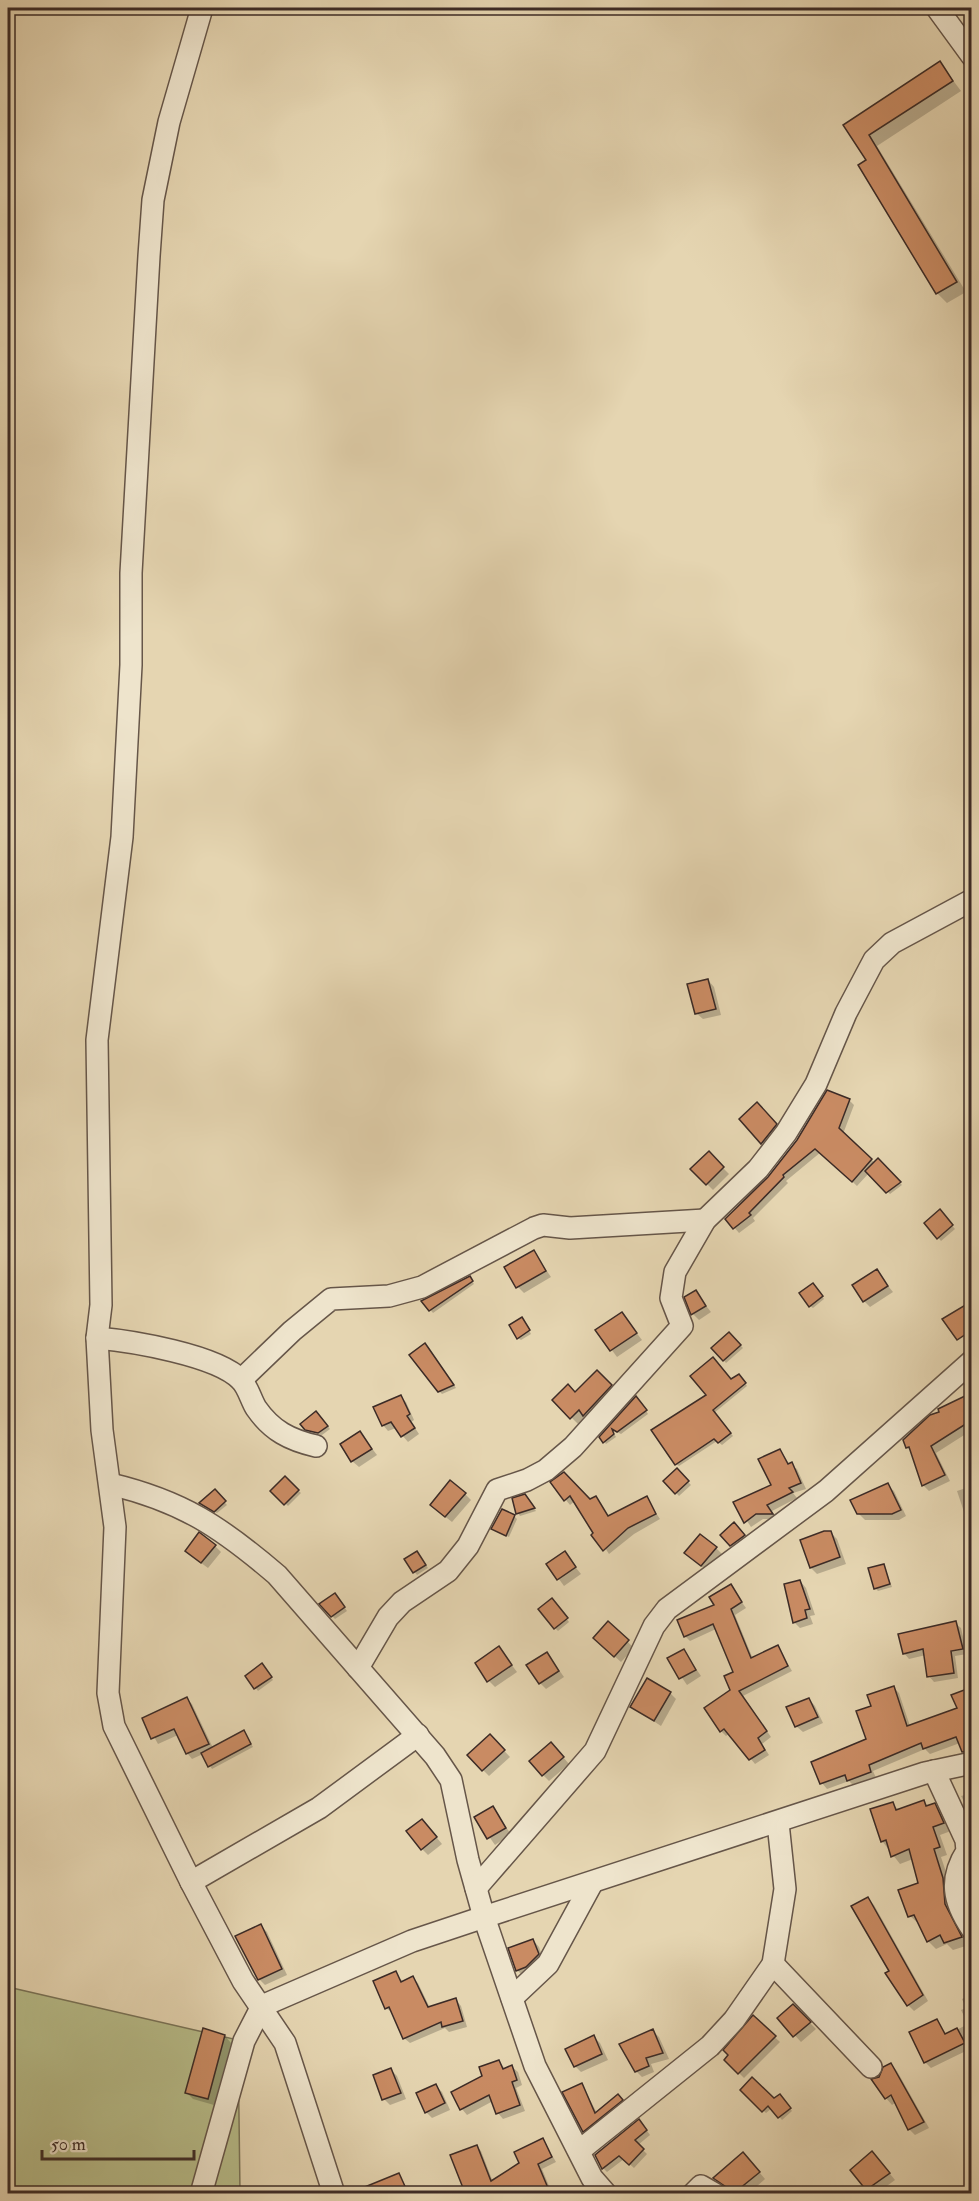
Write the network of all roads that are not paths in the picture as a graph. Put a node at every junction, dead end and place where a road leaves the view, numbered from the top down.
1 (202, 8) edge
2 (937, 8) edge
3 (972, 56) edge
4 (972, 900) edge
5 (705, 1220) junction
6 (97, 1338) junction
7 (972, 1361) edge
8 (241, 1380) junction
9 (316, 1446) dead end
10 (110, 1484) junction
11 (358, 1668) junction
12 (418, 1735) junction
13 (972, 1763) edge
14 (934, 1771) junction
15 (778, 1823) junction
16 (191, 1882) junction
17 (592, 1883) junction
18 (476, 1888) junction
19 (484, 1917) junction
20 (972, 1929) edge
21 (773, 1964) junction
22 (512, 1998) junction
23 (262, 2006) junction
24 (870, 2067) dead end
25 (579, 2151) junction
26 (201, 2193) edge
27 (334, 2193) edge
28 (606, 2193) edge
29 (693, 2193) edge
30 (715, 2193) edge

1 - 6 street
2 - 3 street
4 - 5 street
5 - 8 street
5 - 11 street
6 - 8 street
6 - 10 street
7 - 18 street
8 - 9 street
10 - 11 street
10 - 16 street
11 - 12 street
12 - 16 street
12 - 18 street
13 - 14 street
14 - 15 street
14 - 20 street
15 - 17 street
15 - 21 street
16 - 23 street
17 - 19 street
17 - 22 street
18 - 19 street
19 - 22 street
19 - 23 street
21 - 24 street
21 - 25 street
22 - 25 street
23 - 26 street
23 - 27 street
25 - 28 street
29 - 30 street

